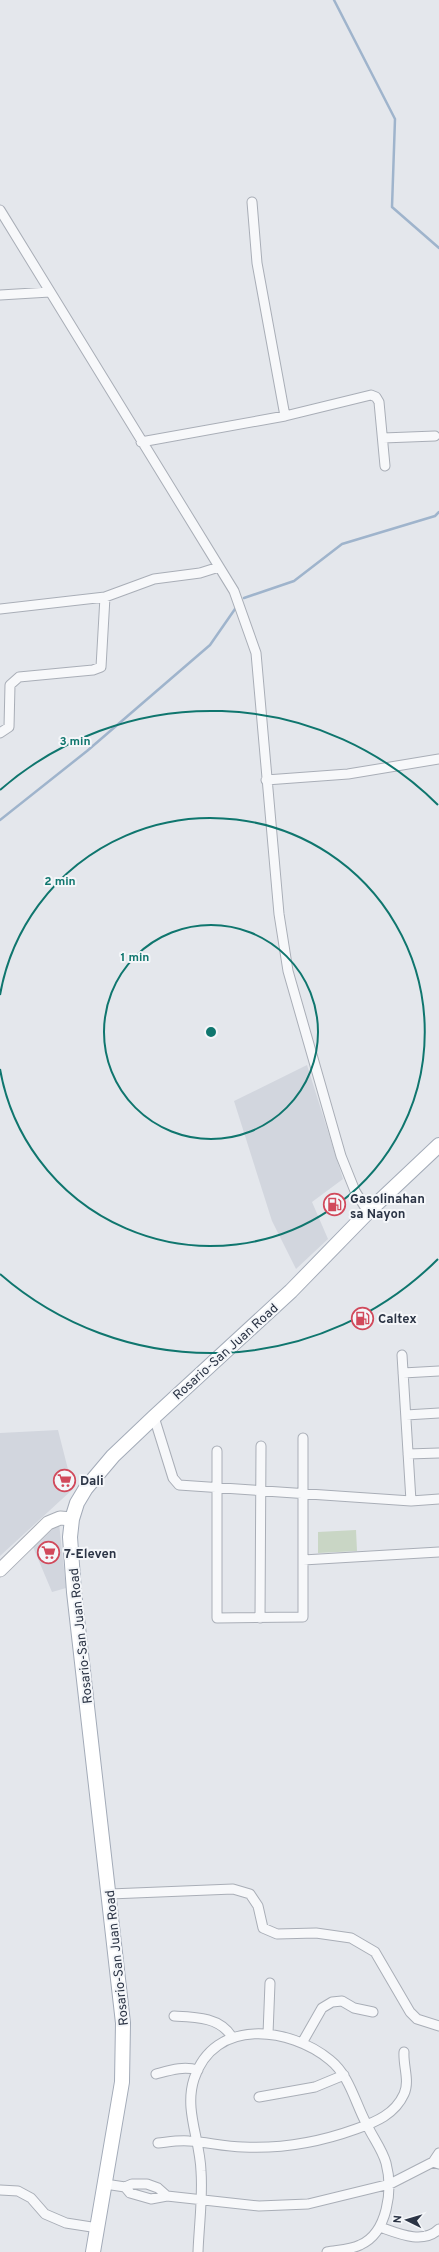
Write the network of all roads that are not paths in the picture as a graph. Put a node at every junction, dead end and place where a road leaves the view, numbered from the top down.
1 (252, 202) dead end
2 (0, 210) edge
3 (50, 292) junction
4 (0, 295) edge
5 (285, 416) junction
6 (435, 436) dead end
7 (383, 438) junction
8 (141, 442) junction
9 (385, 466) dead end
10 (219, 567) junction
11 (105, 598) junction
12 (0, 609) edge
13 (0, 733) edge
14 (439, 759) edge
15 (266, 780) junction
16 (439, 1145) edge
17 (368, 1212) junction
18 (402, 1354) dead end
19 (439, 1371) edge
20 (403, 1373) junction
21 (439, 1413) edge
22 (406, 1415) junction
23 (154, 1417) junction
24 (303, 1438) dead end
25 (261, 1446) dead end
26 (217, 1451) dead end
27 (439, 1453) edge
28 (408, 1454) junction
29 (217, 1488) junction
30 (261, 1491) junction
31 (303, 1494) junction
32 (439, 1499) edge
33 (411, 1501) junction
34 (72, 1519) junction
35 (439, 1552) edge
36 (303, 1560) junction
37 (0, 1570) edge
38 (260, 1618) junction
39 (110, 1894) junction
40 (270, 1984) dead end
41 (373, 2012) dead end
42 (174, 2016) dead end
43 (439, 2026) edge
44 (268, 2034) junction
45 (232, 2037) junction
46 (302, 2043) junction
47 (404, 2052) dead end
48 (198, 2070) junction
49 (156, 2074) dead end
50 (344, 2075) junction
51 (259, 2097) dead end
52 (367, 2125) junction
53 (158, 2143) dead end
54 (197, 2143) junction
55 (439, 2153) edge
56 (436, 2163) edge
57 (105, 2184) junction
58 (390, 2184) junction
59 (125, 2187) junction
60 (0, 2190) edge
61 (167, 2196) junction
62 (200, 2200) junction
63 (380, 2227) junction
64 (98, 2228) junction
65 (439, 2229) edge
66 (93, 2252) edge
67 (198, 2252) edge
68 (327, 2252) edge

1 - 5 street
2 - 3 street
3 - 4 street
3 - 8 street
5 - 7 street
5 - 8 street
6 - 7 street
7 - 9 street
8 - 10 street
10 - 11 street
10 - 15 street
11 - 12 street
11 - 13 street
14 - 15 street
15 - 17 street
16 - 17 main road, Rosario-San Juan Road
17 - 23 main road, Rosario-San Juan Road
18 - 20 street
19 - 20 street
20 - 22 street
21 - 22 street
22 - 28 street
23 - 29 street
23 - 34 main road, Rosario-San Juan Road
24 - 31 street
25 - 30 street
26 - 29 street
27 - 28 street
28 - 33 street
29 - 30 street
29 - 38 street
30 - 31 street
30 - 38 street
31 - 33 street
31 - 36 street
32 - 33 street
34 - 37 main road
34 - 39 main road, Rosario-San Juan Road
35 - 36 street
36 - 38 street
39 - 43 street
39 - 57 main road, Rosario-San Juan Road
40 - 44 street
41 - 46 street
42 - 45 street
44 - 45 street
44 - 46 street
45 - 48 street
46 - 50 street
47 - 52 street
48 - 49 street
48 - 54 street
50 - 51 street
50 - 52 street
52 - 54 street
52 - 58 street
53 - 54 street
54 - 62 street
55 - 56 street
56 - 58 street
57 - 59 street
57 - 64 main road, Rosario-San Juan Road
58 - 62 street
58 - 63 street
59 - 61 street
59 - 61 street
60 - 64 street
61 - 62 street
62 - 67 street
63 - 65 street
63 - 68 street
64 - 66 main road, Rosario-San Juan Road

